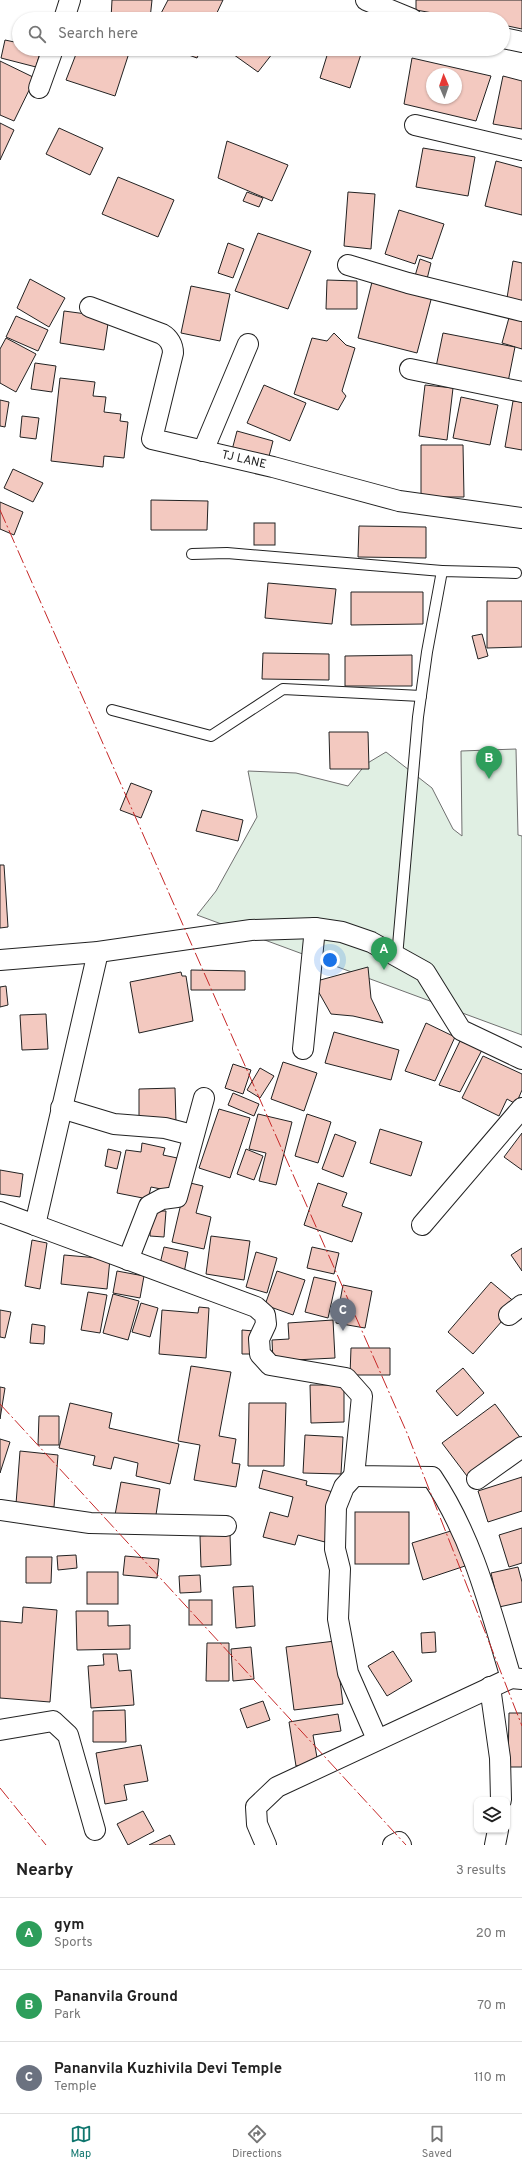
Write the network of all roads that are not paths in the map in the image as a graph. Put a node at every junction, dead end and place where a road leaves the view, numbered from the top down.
1 (70, 0) edge
2 (366, 0) edge
3 (66, 12) edge
4 (395, 12) edge
5 (510, 39) edge
6 (522, 42) edge
7 (50, 56) edge
8 (39, 88) dead end
9 (415, 125) dead end
10 (522, 150) edge
11 (348, 265) dead end
12 (90, 307) dead end
13 (522, 310) edge
14 (248, 344) dead end
15 (410, 369) dead end
16 (522, 392) edge
17 (203, 451) junction
18 (522, 518) edge
19 (192, 554) dead end
20 (442, 570) junction
21 (516, 573) dead end
22 (420, 696) junction
23 (112, 710) dead end
24 (315, 928) junction
25 (98, 952) junction
26 (397, 956) junction
27 (0, 960) edge
28 (303, 1049) dead end
29 (522, 1059) edge
30 (204, 1098) dead end
31 (61, 1108) junction
32 (522, 1108) edge
33 (192, 1135) junction
34 (0, 1212) edge
35 (35, 1225) junction
36 (422, 1225) dead end
37 (128, 1260) junction
38 (522, 1446) edge
39 (354, 1476) junction
40 (477, 1479) dead end
41 (0, 1510) edge
42 (226, 1526) dead end
43 (517, 1678) edge
44 (490, 1687) junction
45 (0, 1730) edge
46 (377, 1739) junction
47 (501, 1797) edge
48 (94, 1830) dead end
49 (497, 1833) edge
50 (266, 1845) edge
51 (393, 1845) edge
52 (401, 1845) edge
53 (495, 1845) edge

1 - 3 street
2 - 4 street
5 - 6 street
7 - 8 street
9 - 10 street
11 - 13 street
12 - 17 street, TJ LANE
14 - 17 street
15 - 16 street
17 - 18 street, TJ LANE
19 - 20 lane
20 - 21 lane
20 - 22 lane
22 - 23 lane
22 - 26 lane
24 - 25 street
24 - 26 street
24 - 28 street
25 - 27 street
25 - 31 street
26 - 29 street
30 - 33 street
31 - 33 street
31 - 35 street
32 - 36 street
33 - 37 street
34 - 35 street
35 - 37 street
37 - 39 street
38 - 40 street
39 - 43 street
39 - 46 street
41 - 42 street
43 - 44 street
44 - 46 street
44 - 47 street
45 - 48 street
46 - 50 street
49 - 53 street
51 - 52 street

